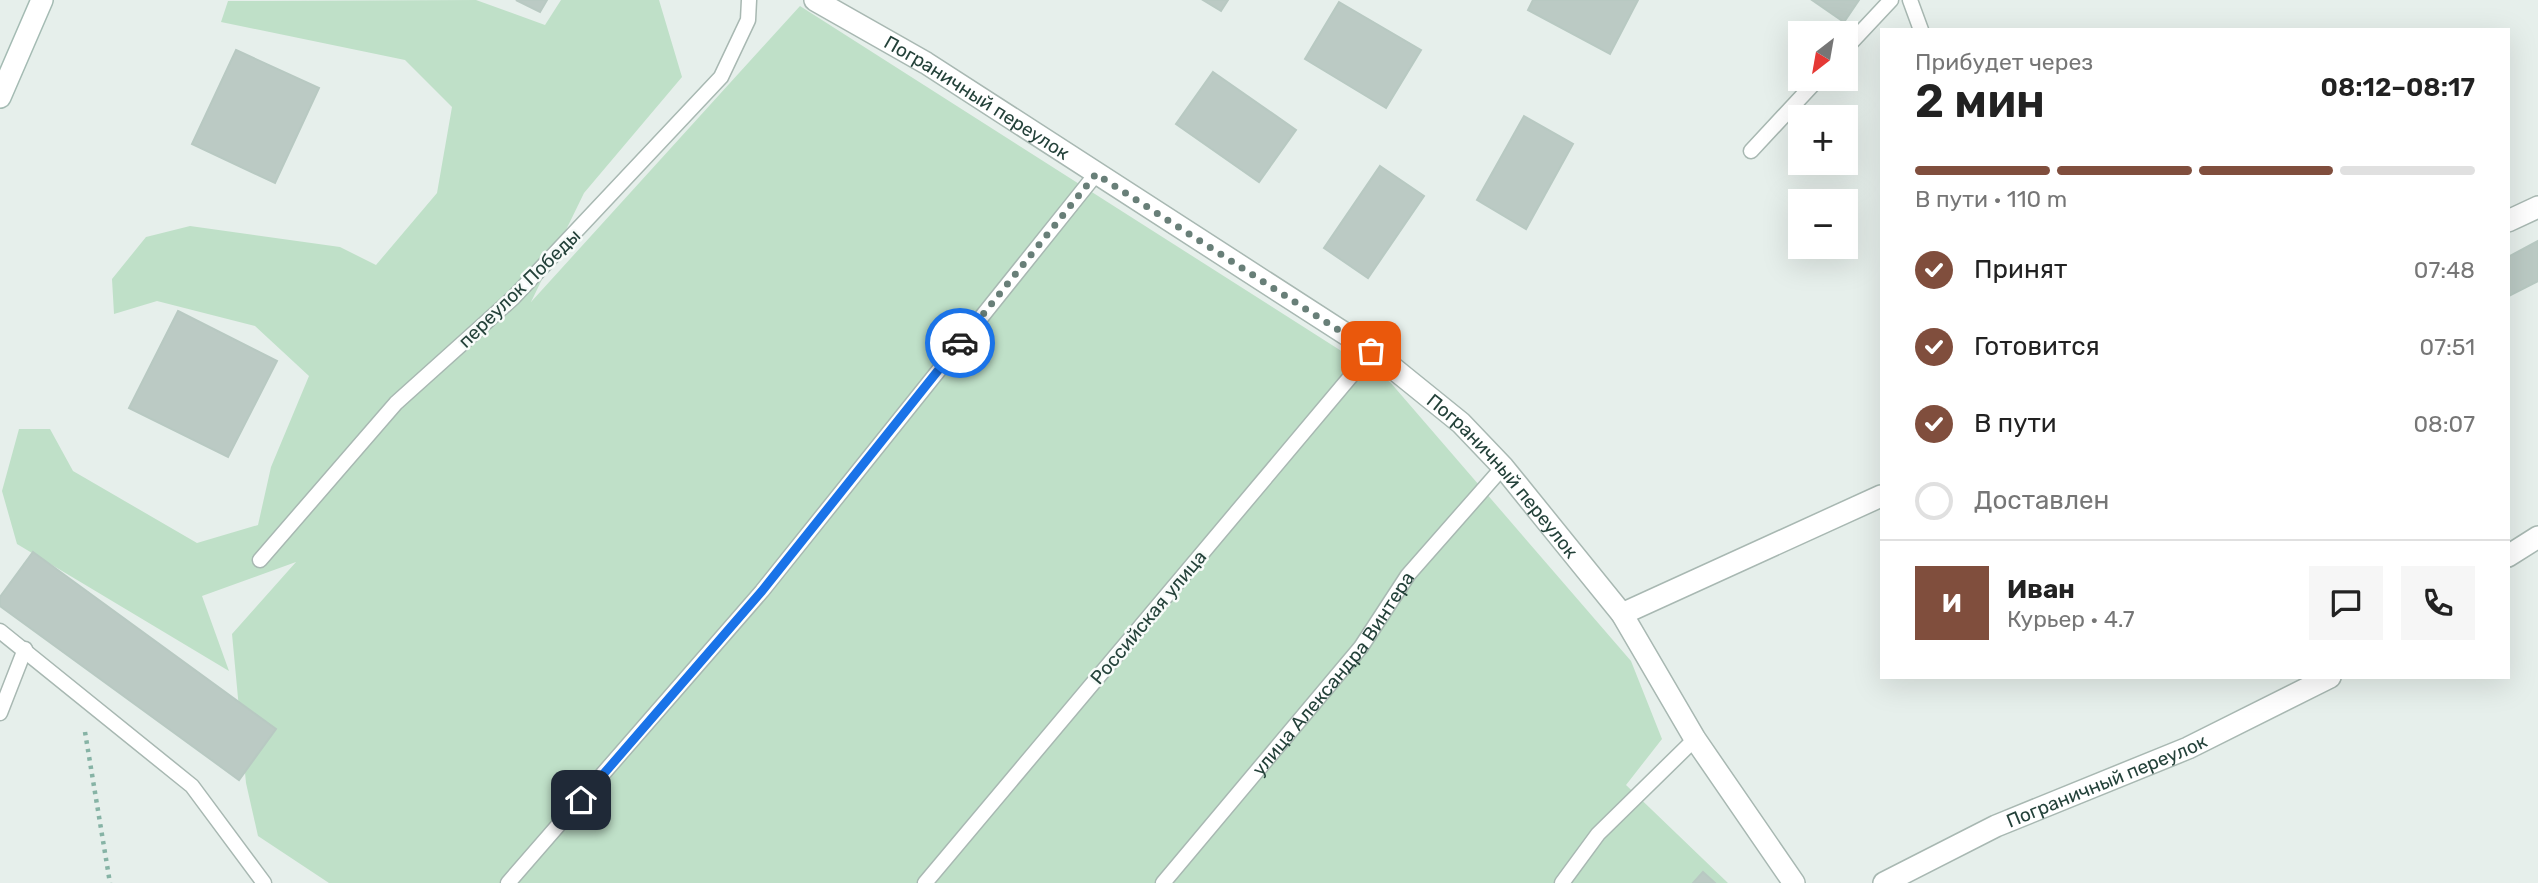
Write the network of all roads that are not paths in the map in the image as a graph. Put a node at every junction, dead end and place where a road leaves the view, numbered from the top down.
1 (43, 0) edge
2 (749, 0) edge
3 (815, 0) edge
4 (1891, 0) edge
5 (1910, 0) edge
6 (1920, 28) edge
7 (1858, 35) edge
8 (1807, 91) edge
9 (0, 97) edge
10 (1751, 150) dead end
11 (1096, 174) junction
12 (2538, 207) edge
13 (2510, 220) edge
14 (1371, 351) junction
15 (1503, 467) junction
16 (1880, 496) edge
17 (2538, 537) edge
18 (2510, 555) edge
19 (260, 560) dead end
20 (1622, 614) junction
21 (0, 631) edge
22 (25, 649) junction
23 (2326, 679) edge
24 (0, 713) edge
25 (1695, 739) junction
26 (264, 883) edge
27 (508, 883) edge
28 (925, 883) edge
29 (1163, 883) edge
30 (1562, 883) edge
31 (1794, 883) edge
32 (1884, 883) edge

1 - 9 street
2 - 19 lane, переулок Победы
3 - 11 street, Пограничный переулок
4 - 7 lane
5 - 6 lane
8 - 10 lane
11 - 14 street, Пограничный переулок
11 - 27 lane
12 - 13 street
14 - 15 street, Пограничный переулок
14 - 28 lane, Российская улица
15 - 20 street, Пограничный переулок
15 - 29 lane, улица Александра Винтера
16 - 20 street
17 - 18 street
20 - 25 street, Пограничный переулок
21 - 22 lane
22 - 24 lane
22 - 26 lane
23 - 32 street, Пограничный переулок
25 - 30 lane
25 - 31 street, Пограничный переулок

